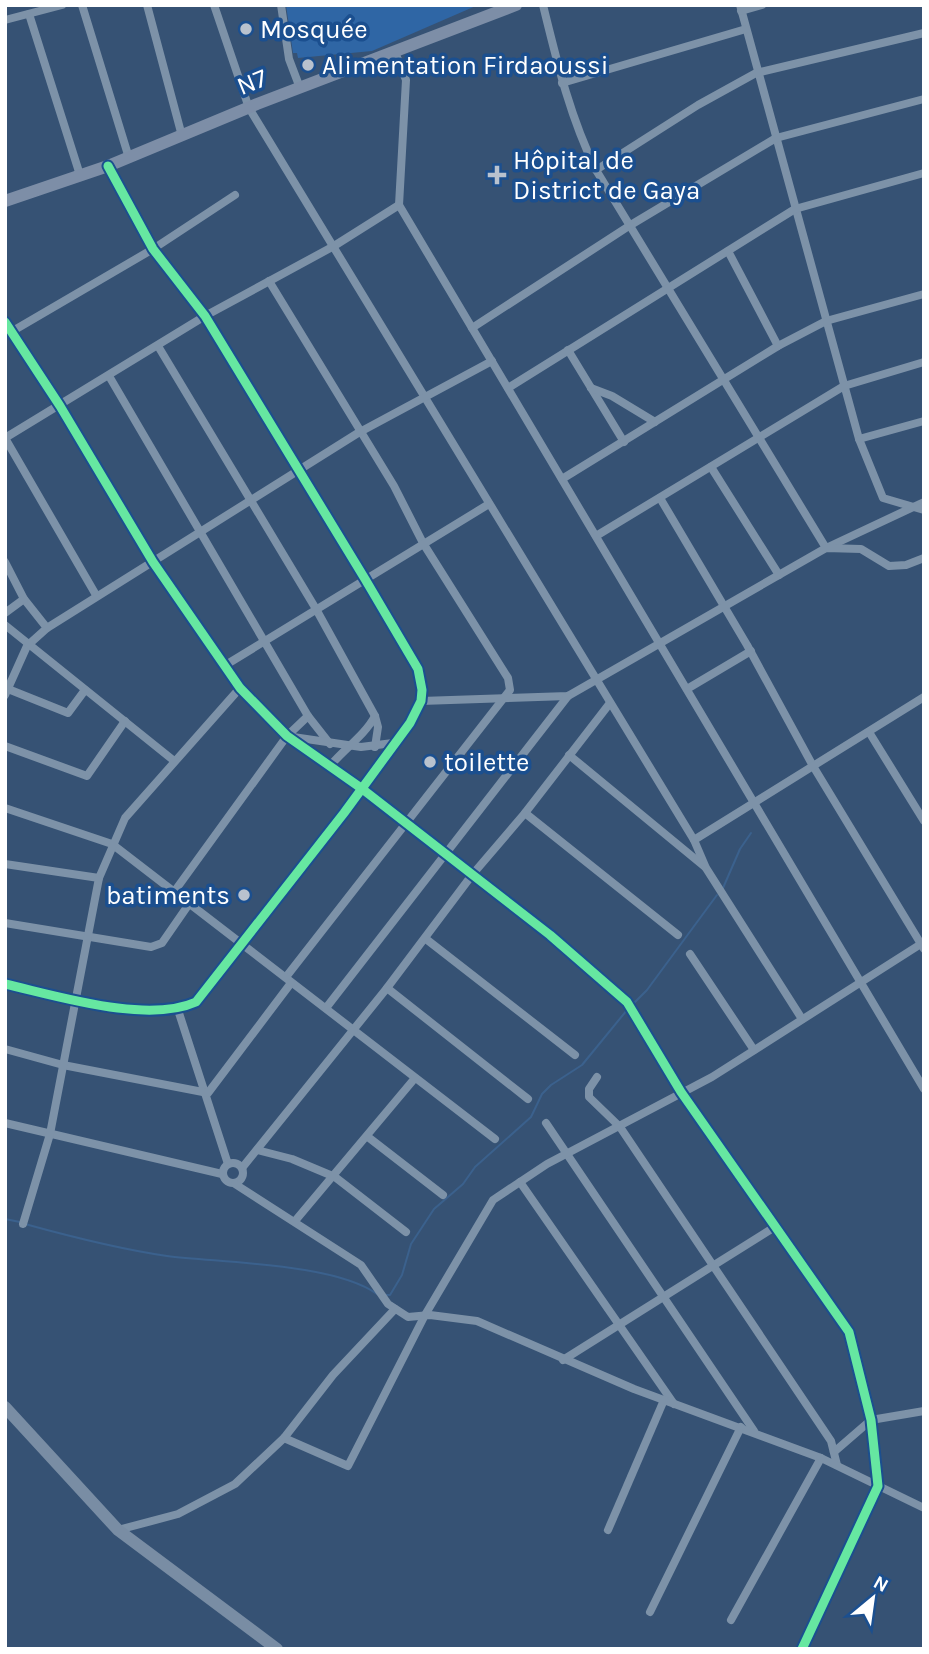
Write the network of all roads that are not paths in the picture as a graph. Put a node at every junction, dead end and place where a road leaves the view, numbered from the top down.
1 (62, 5) edge
2 (82, 5) edge
3 (147, 5) edge
4 (214, 5) edge
5 (281, 5) edge
6 (516, 5) edge
7 (543, 5) edge
8 (762, 5) edge
9 (740, 8) edge
10 (29, 14) junction
11 (5, 20) edge
12 (746, 29) junction
13 (924, 33) edge
14 (395, 52) junction
15 (756, 74) junction
16 (562, 83) junction
17 (300, 88) junction
18 (924, 99) edge
19 (249, 108) junction
20 (182, 136) junction
21 (776, 138) junction
22 (128, 158) junction
23 (108, 166) junction
24 (596, 170) junction
25 (924, 173) edge
26 (80, 175) junction
27 (235, 195) dead end
28 (5, 201) edge
29 (399, 205) junction
30 (796, 209) junction
31 (629, 226) junction
32 (334, 246) junction
33 (153, 249) junction
34 (728, 251) junction
35 (269, 282) junction
36 (668, 288) junction
37 (924, 294) edge
38 (909, 298) junction
39 (924, 303) edge
40 (205, 316) junction
41 (826, 321) junction
42 (5, 322) edge
43 (472, 328) junction
44 (11, 332) junction
45 (158, 346) junction
46 (778, 346) junction
47 (568, 350) junction
48 (492, 361) junction
49 (924, 362) edge
50 (109, 376) junction
51 (723, 380) junction
52 (844, 386) junction
53 (508, 388) junction
54 (591, 388) junction
55 (424, 395) junction
56 (60, 406) junction
57 (924, 421) edge
58 (655, 422) junction
59 (358, 433) junction
60 (759, 438) junction
61 (859, 439) junction
62 (624, 442) junction
63 (711, 467) junction
64 (299, 471) junction
65 (562, 479) junction
66 (660, 498) junction
67 (252, 501) junction
68 (924, 502) edge
69 (489, 504) junction
70 (911, 507) junction
71 (924, 510) edge
72 (203, 532) junction
73 (596, 536) junction
74 (424, 543) junction
75 (826, 548) junction
76 (924, 558) edge
77 (5, 562) edge
78 (153, 562) junction
79 (779, 575) junction
80 (365, 579) junction
81 (96, 595) junction
82 (24, 599) junction
83 (725, 607) junction
84 (316, 609) junction
85 (5, 613) edge
86 (5, 625) edge
87 (47, 628) junction
88 (266, 640) junction
89 (661, 644) junction
90 (27, 646) junction
91 (751, 651) junction
92 (224, 666) junction
93 (597, 681) junction
94 (240, 688) junction
95 (687, 689) junction
96 (85, 690) junction
97 (6, 692) edge
98 (568, 696) junction
99 (924, 696) edge
100 (504, 697) junction
101 (421, 701) junction
102 (610, 703) junction
103 (308, 716) junction
104 (375, 716) junction
105 (125, 721) junction
106 (869, 732) junction
107 (287, 736) junction
108 (394, 743) junction
109 (330, 744) junction
110 (347, 745) junction
111 (5, 746) edge
112 (375, 747) junction
113 (569, 755) junction
114 (173, 760) junction
115 (330, 766) junction
116 (813, 766) junction
117 (361, 788) junction
118 (755, 802) junction
119 (5, 808) edge
120 (525, 813) junction
121 (924, 821) edge
122 (405, 822) junction
123 (694, 841) junction
124 (112, 844) junction
125 (445, 856) junction
126 (5, 863) edge
127 (706, 868) junction
128 (472, 875) junction
129 (99, 878) junction
130 (174, 892) junction
131 (189, 904) junction
132 (5, 923) edge
133 (88, 935) junction
134 (678, 936) dead end
135 (426, 939) junction
136 (241, 944) junction
137 (923, 945) edge
138 (690, 954) dead end
139 (288, 980) junction
140 (862, 981) junction
141 (5, 984) edge
142 (387, 988) junction
143 (74, 999) junction
144 (326, 1008) junction
145 (178, 1010) junction
146 (802, 1019) junction
147 (351, 1030) junction
148 (5, 1049) edge
149 (754, 1050) junction
150 (575, 1055) dead end
151 (63, 1065) junction
152 (597, 1077) dead end
153 (415, 1078) junction
154 (924, 1089) edge
155 (681, 1092) junction
156 (208, 1093) junction
157 (528, 1099) dead end
158 (5, 1123) edge
159 (546, 1123) dead end
160 (620, 1127) junction
161 (50, 1134) junction
162 (368, 1137) junction
163 (495, 1139) dead end
164 (257, 1150) junction
165 (568, 1153) junction
166 (228, 1164) junction
167 (242, 1168) junction
168 (222, 1174) junction
169 (335, 1177) junction
170 (520, 1182) junction
171 (234, 1184) junction
172 (443, 1195) dead end
173 (295, 1221) junction
174 (23, 1224) dead end
175 (774, 1228) junction
176 (406, 1231) dead end
177 (713, 1266) junction
178 (664, 1297) junction
179 (396, 1309) junction
180 (425, 1315) junction
181 (619, 1325) junction
182 (563, 1360) junction
183 (664, 1400) junction
184 (675, 1405) junction
185 (5, 1407) edge
186 (924, 1411) edge
187 (871, 1420) junction
188 (741, 1427) junction
189 (755, 1432) junction
190 (284, 1438) junction
191 (834, 1452) junction
192 (821, 1458) junction
193 (837, 1465) junction
194 (878, 1486) junction
195 (924, 1508) edge
196 (118, 1530) junction
197 (608, 1530) dead end
198 (650, 1612) dead end
199 (731, 1620) dead end
200 (277, 1649) edge
201 (802, 1649) edge

1 - 10 street
2 - 22 street
3 - 20 street
4 - 19 street
5 - 17 street
6 - 14 main road, N7
7 - 16 street
8 - 9 street
9 - 12 street
10 - 11 street
10 - 26 street
12 - 15 street
12 - 16 street
13 - 15 street
14 - 17 main road, N7
14 - 29 street
15 - 21 street
15 - 24 street
16 - 24 street
17 - 19 main road, N7
18 - 21 street
19 - 20 main road, N7
19 - 32 street
20 - 22 main road, N7
21 - 30 street
21 - 31 street
22 - 23 main road, N7
23 - 26 main road, N7
23 - 33 street
24 - 31 street
25 - 30 street
26 - 28 main road, N7
27 - 33 street
29 - 32 street
29 - 43 street
30 - 34 street
30 - 41 street
31 - 36 street
31 - 43 street
32 - 35 street
32 - 55 street
33 - 40 street
33 - 44 street
34 - 36 street
34 - 46 street
35 - 40 street
35 - 59 street
36 - 47 street
36 - 51 street
37 - 38 street
38 - 39 street
38 - 41 street
40 - 45 street
40 - 64 street
41 - 46 street
41 - 52 street
42 - 44 street
43 - 48 street
44 - 56 street
45 - 50 street
45 - 67 street
46 - 51 street
47 - 53 street
47 - 54 street
48 - 53 street
48 - 55 street
49 - 52 street
50 - 56 street
50 - 72 street
51 - 58 street
51 - 60 street
52 - 60 street
52 - 61 street
53 - 65 street
54 - 58 street
54 - 62 street
55 - 59 street
55 - 69 street
56 - 78 street
56 - 81 street
57 - 61 street
58 - 62 street
59 - 64 street
59 - 74 street
60 - 63 street
60 - 75 street
61 - 70 street
62 - 65 street
63 - 66 street
63 - 79 street
64 - 67 street
64 - 80 street
65 - 73 street
66 - 73 street
66 - 83 street
67 - 72 street
67 - 84 street
68 - 70 street
69 - 74 street
69 - 93 street
70 - 71 street
70 - 75 street
72 - 78 street
72 - 88 street
73 - 89 street
74 - 80 street
74 - 100 street
75 - 76 street
75 - 79 street
77 - 82 street
78 - 81 street
78 - 92 street
79 - 83 street
80 - 84 street
80 - 101 street
81 - 87 street
82 - 85 street
82 - 87 street
83 - 89 street
83 - 91 street
84 - 88 street
84 - 104 street
86 - 90 street
87 - 90 street
88 - 92 street
88 - 103 street
89 - 93 street
89 - 95 street
90 - 96 street
90 - 97 street
91 - 95 street
91 - 116 street
92 - 94 street
93 - 98 street
93 - 102 street
94 - 107 street
94 - 114 street
95 - 118 street
96 - 97 street
96 - 105 street
98 - 100 street
98 - 125 street
99 - 106 street
100 - 101 street
100 - 122 street
101 - 108 street
102 - 113 street
102 - 123 street
103 - 107 street
103 - 109 street
104 - 110 street
104 - 112 street
105 - 111 street
105 - 114 street
106 - 116 street
106 - 121 street
107 - 109 street
107 - 115 street
107 - 130 street
108 - 112 street
108 - 117 street
109 - 110 street
110 - 112 street
110 - 115 street
113 - 120 street
113 - 127 street
114 - 124 street
115 - 117 street
116 - 118 street
116 - 137 street
117 - 122 street
117 - 136 street
118 - 123 street
118 - 140 street
119 - 124 street
120 - 128 street
120 - 134 street
122 - 125 street
122 - 139 street
123 - 127 street
124 - 129 street
124 - 130 street
125 - 128 street
125 - 144 street
126 - 129 street
127 - 146 street
128 - 135 street
128 - 155 street
129 - 133 street
130 - 131 street
131 - 133 street
131 - 136 street
132 - 133 street
133 - 143 street
135 - 142 street
135 - 150 street
136 - 139 street
136 - 145 street
137 - 140 street
138 - 149 street
139 - 144 street
139 - 156 street
140 - 146 street
140 - 154 street
141 - 143 street
142 - 147 street
142 - 157 street
143 - 145 street
143 - 151 street
144 - 147 street
145 - 156 street
146 - 149 street
147 - 153 street
147 - 164 street
148 - 151 street
149 - 155 street
151 - 156 street
151 - 161 street
152 - 160 street
153 - 162 street
153 - 163 street
155 - 160 street
155 - 175 street
156 - 166 street
158 - 161 street
159 - 165 street
160 - 165 street
160 - 177 street
161 - 168 street
161 - 174 street
162 - 169 street
162 - 172 street
164 - 167 street
164 - 169 street
165 - 170 street
165 - 178 street
166 - 167 street
166 - 168 street
167 - 171 street
168 - 171 street
169 - 173 street
169 - 176 street
170 - 180 street
170 - 181 street
171 - 173 street
173 - 179 street
175 - 177 street
175 - 187 street
177 - 178 street
177 - 191 street
178 - 181 street
178 - 189 street
179 - 180 street
179 - 190 street
180 - 182 street
180 - 190 street
181 - 182 street
181 - 184 street
182 - 183 street
183 - 184 street
183 - 197 street
184 - 188 street
185 - 196 street
186 - 187 street
187 - 191 street
187 - 194 street
188 - 189 street
188 - 198 street
189 - 192 street
190 - 196 street
191 - 193 street
192 - 193 street
192 - 199 street
193 - 194 street
194 - 195 street
194 - 201 street
196 - 200 street

